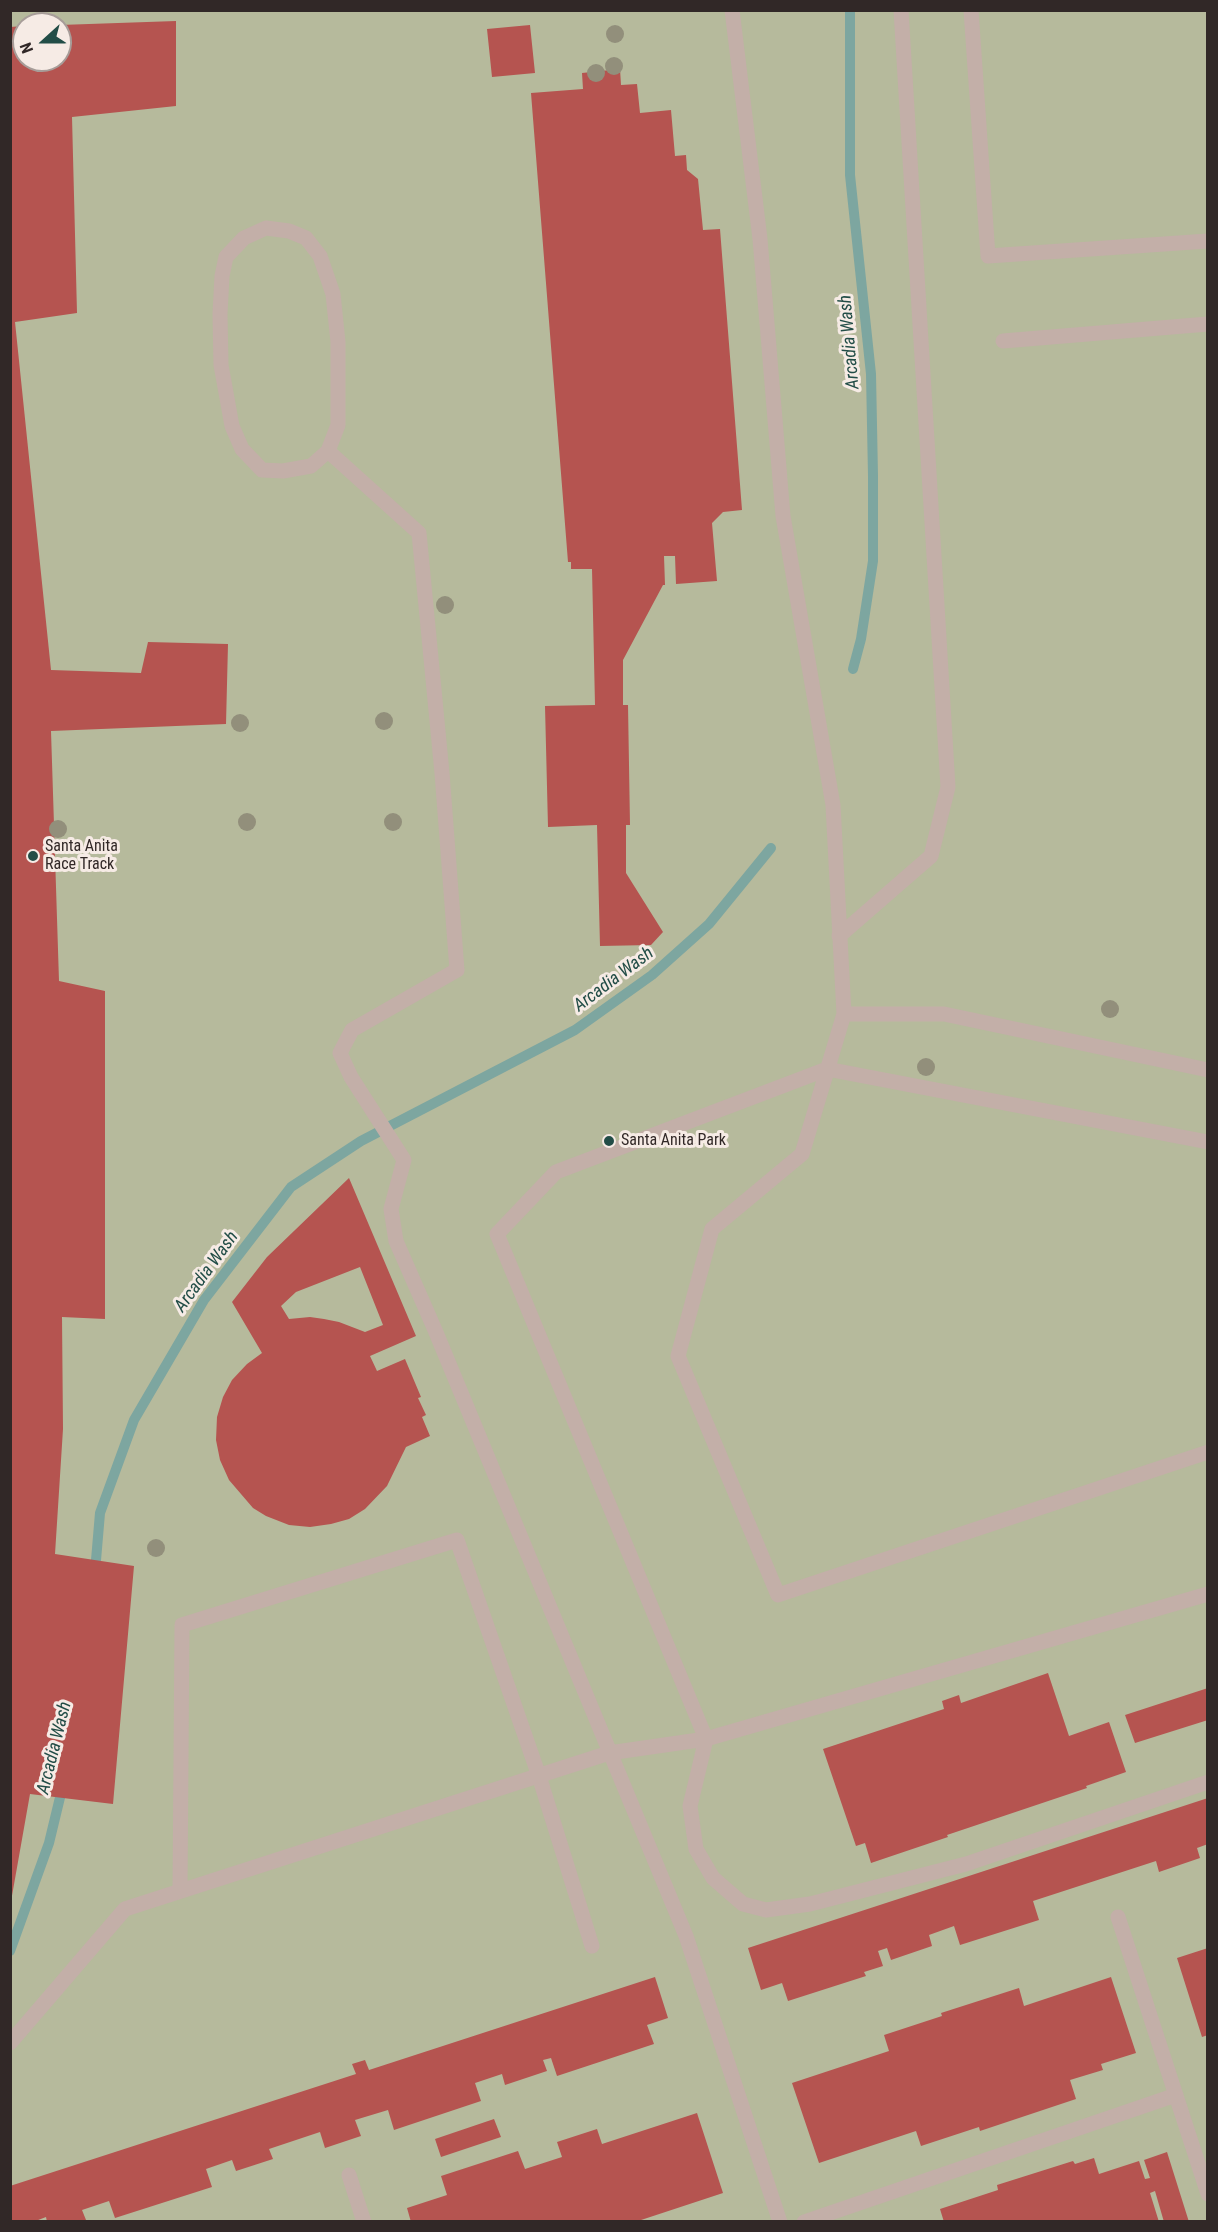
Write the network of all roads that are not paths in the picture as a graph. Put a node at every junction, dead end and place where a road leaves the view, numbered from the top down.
1 (732, 10) edge
2 (901, 10) edge
3 (971, 10) edge
4 (1208, 241) edge
5 (1208, 324) edge
6 (1003, 341) dead end
7 (328, 451) junction
8 (839, 936) junction
9 (844, 1014) junction
10 (827, 1069) junction
11 (1208, 1070) edge
12 (1208, 1142) edge
13 (1208, 1452) edge
14 (1208, 1594) edge
15 (706, 1739) junction
16 (609, 1753) junction
17 (539, 1776) junction
18 (1208, 1782) edge
19 (180, 1892) junction
20 (1118, 1917) dead end
21 (592, 1946) dead end
22 (10, 2043) edge
23 (1176, 2096) junction
24 (349, 2175) dead end
25 (1208, 2194) edge
26 (364, 2222) edge
27 (780, 2222) edge
28 (804, 2222) edge

1 - 8 lane
2 - 8 lane
3 - 4 lane
5 - 6 lane
7 - 7 lane
7 - 16 lane
8 - 9 lane
9 - 10 lane
9 - 11 lane
10 - 12 lane
10 - 13 lane
10 - 15 lane
14 - 15 lane
15 - 16 lane
15 - 18 lane
16 - 17 lane
16 - 27 lane
17 - 19 lane
17 - 19 lane
17 - 21 lane
19 - 22 lane
20 - 23 lane
23 - 25 lane
23 - 28 lane
24 - 26 lane

